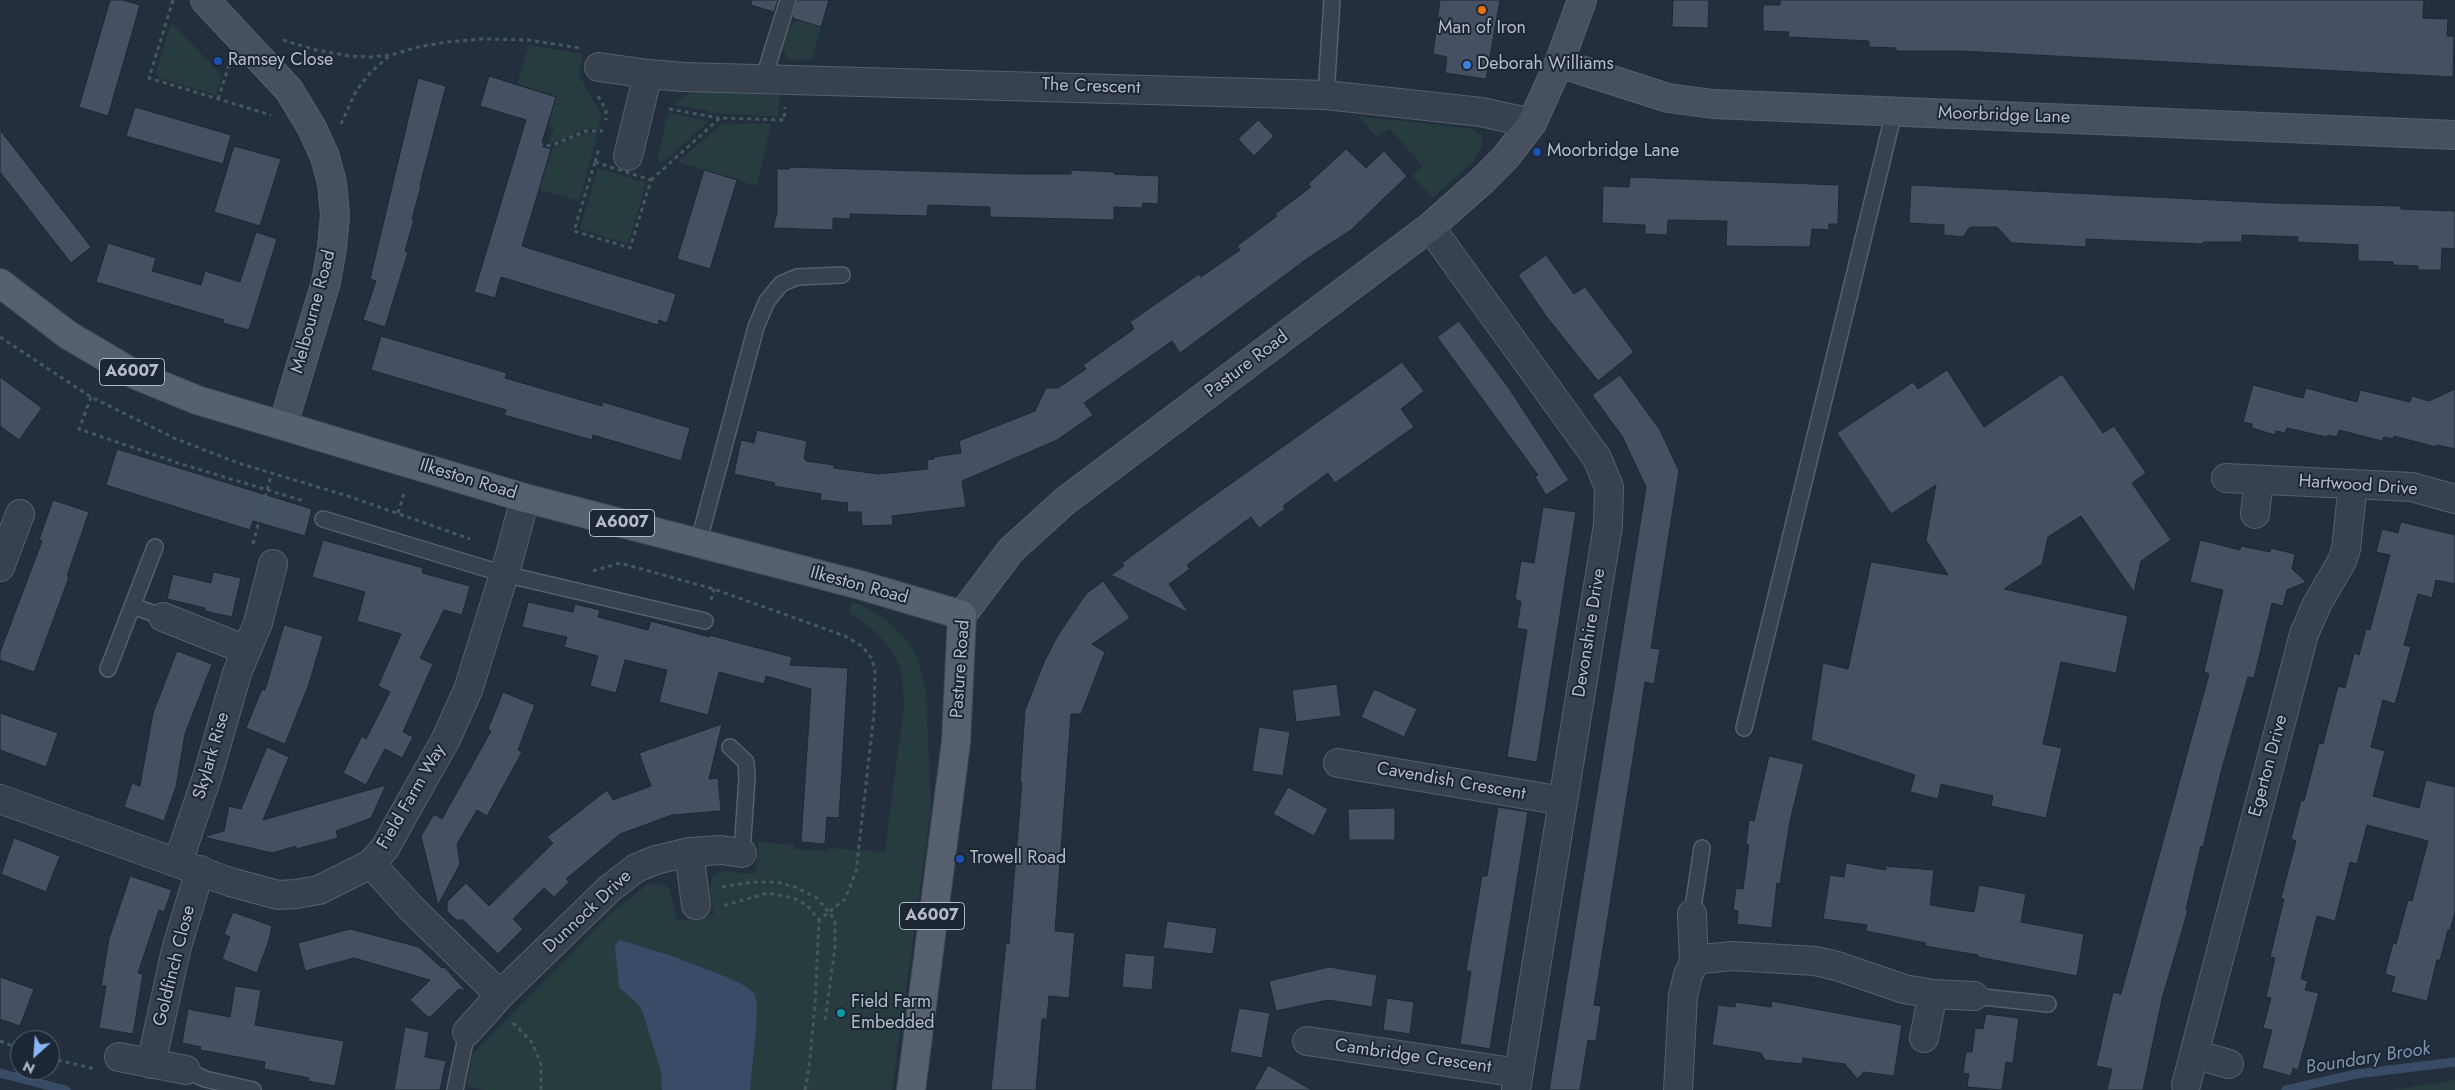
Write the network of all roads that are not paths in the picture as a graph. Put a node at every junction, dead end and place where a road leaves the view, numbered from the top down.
1 (205, 0) edge
2 (788, 0) edge
3 (1332, 0) edge
4 (1582, 0) edge
5 (1559, 64) junction
6 (594, 66) road end
7 (648, 74) junction
8 (775, 78) junction
9 (1326, 95) junction
10 (1894, 112) junction
11 (1532, 123) junction
12 (2455, 135) edge
13 (628, 156) dead end
14 (1430, 227) junction
15 (842, 275) dead end
16 (0, 283) edge
17 (283, 425) junction
18 (2226, 478) dead end
19 (2259, 480) junction
20 (2353, 484) junction
21 (525, 498) junction
22 (2455, 498) edge
23 (20, 514) dead end
24 (2255, 514) dead end
25 (323, 518) dead end
26 (698, 544) junction
27 (155, 547) dead end
28 (1, 561) edge
29 (273, 564) road end
30 (507, 565) junction
31 (133, 606) junction
32 (962, 615) junction
33 (164, 617) joint
34 (705, 621) dead end
35 (246, 650) junction
36 (108, 670) dead end
37 (1744, 728) dead end
38 (730, 748) dead end
39 (1338, 763) dead end
40 (0, 798) edge
41 (1563, 801) junction
42 (1702, 848) dead end
43 (689, 852) junction
44 (742, 852) joint
45 (371, 864) junction
46 (189, 866) junction
47 (695, 898) road end
48 (1692, 914) joint
49 (1694, 963) junction
50 (1933, 994) junction
51 (1974, 996) joint
52 (497, 999) junction
53 (2048, 1004) dead end
54 (467, 1032) joint
55 (1924, 1038) dead end
56 (1307, 1041) dead end
57 (2194, 1054) junction
58 (119, 1057) dead end
59 (151, 1064) junction
60 (2229, 1064) dead end
61 (186, 1070) joint
62 (1517, 1081) edge
63 (2186, 1086) dead end
64 (253, 1090) edge
65 (455, 1090) edge
66 (911, 1090) edge
67 (1678, 1090) edge

1 - 17 street, Melbourne Road
2 - 8 lane
3 - 9 lane
4 - 5 street, Pasture Road
5 - 10 street, Moorbridge Lane
5 - 11 street, Pasture Road
6 - 7 street, The Crescent
7 - 8 street, The Crescent
7 - 13 street
8 - 9 street, The Crescent
9 - 11 street, The Crescent
10 - 12 street, Moorbridge Lane
10 - 37 lane
11 - 14 street, Pasture Road
14 - 32 street, Pasture Road
14 - 41 street, Devonshire Drive
15 - 26 lane
16 - 17 main road, Ilkeston Road / A6007
17 - 21 main road, Ilkeston Road / A6007
18 - 19 street, Hartwood Drive
19 - 20 street, Hartwood Drive
19 - 24 street
20 - 22 street, Hartwood Drive
20 - 57 street, Egerton Drive
21 - 26 main road, Ilkeston Road / A6007
21 - 30 street, Field Farm Way
23 - 28 street
25 - 30 lane
26 - 32 main road, Ilkeston Road / A6007
27 - 31 lane
29 - 35 street, Skylark Rise
30 - 34 lane
30 - 45 street, Field Farm Way
31 - 33 lane
31 - 36 lane
32 - 66 main road, Pasture Road / A6007
33 - 35 street
35 - 46 street, Skylark Rise
38 - 44 lane
39 - 41 street, Cavendish Crescent
40 - 46 street, Field Farm Way
41 - 62 street, Devonshire Drive
42 - 48 lane
43 - 44 street, Dunnock Drive
43 - 47 street
43 - 52 street, Dunnock Drive
45 - 46 street, Field Farm Way
45 - 52 street
46 - 59 street, Goldfinch Close
48 - 49 street
49 - 50 street
49 - 67 street
50 - 51 street
50 - 55 street
51 - 53 lane
52 - 54 street, Dunnock Drive
54 - 65 lane
56 - 62 street, Cambridge Crescent
57 - 60 street
57 - 63 street, Egerton Drive
58 - 59 street
59 - 61 street
61 - 64 lane

